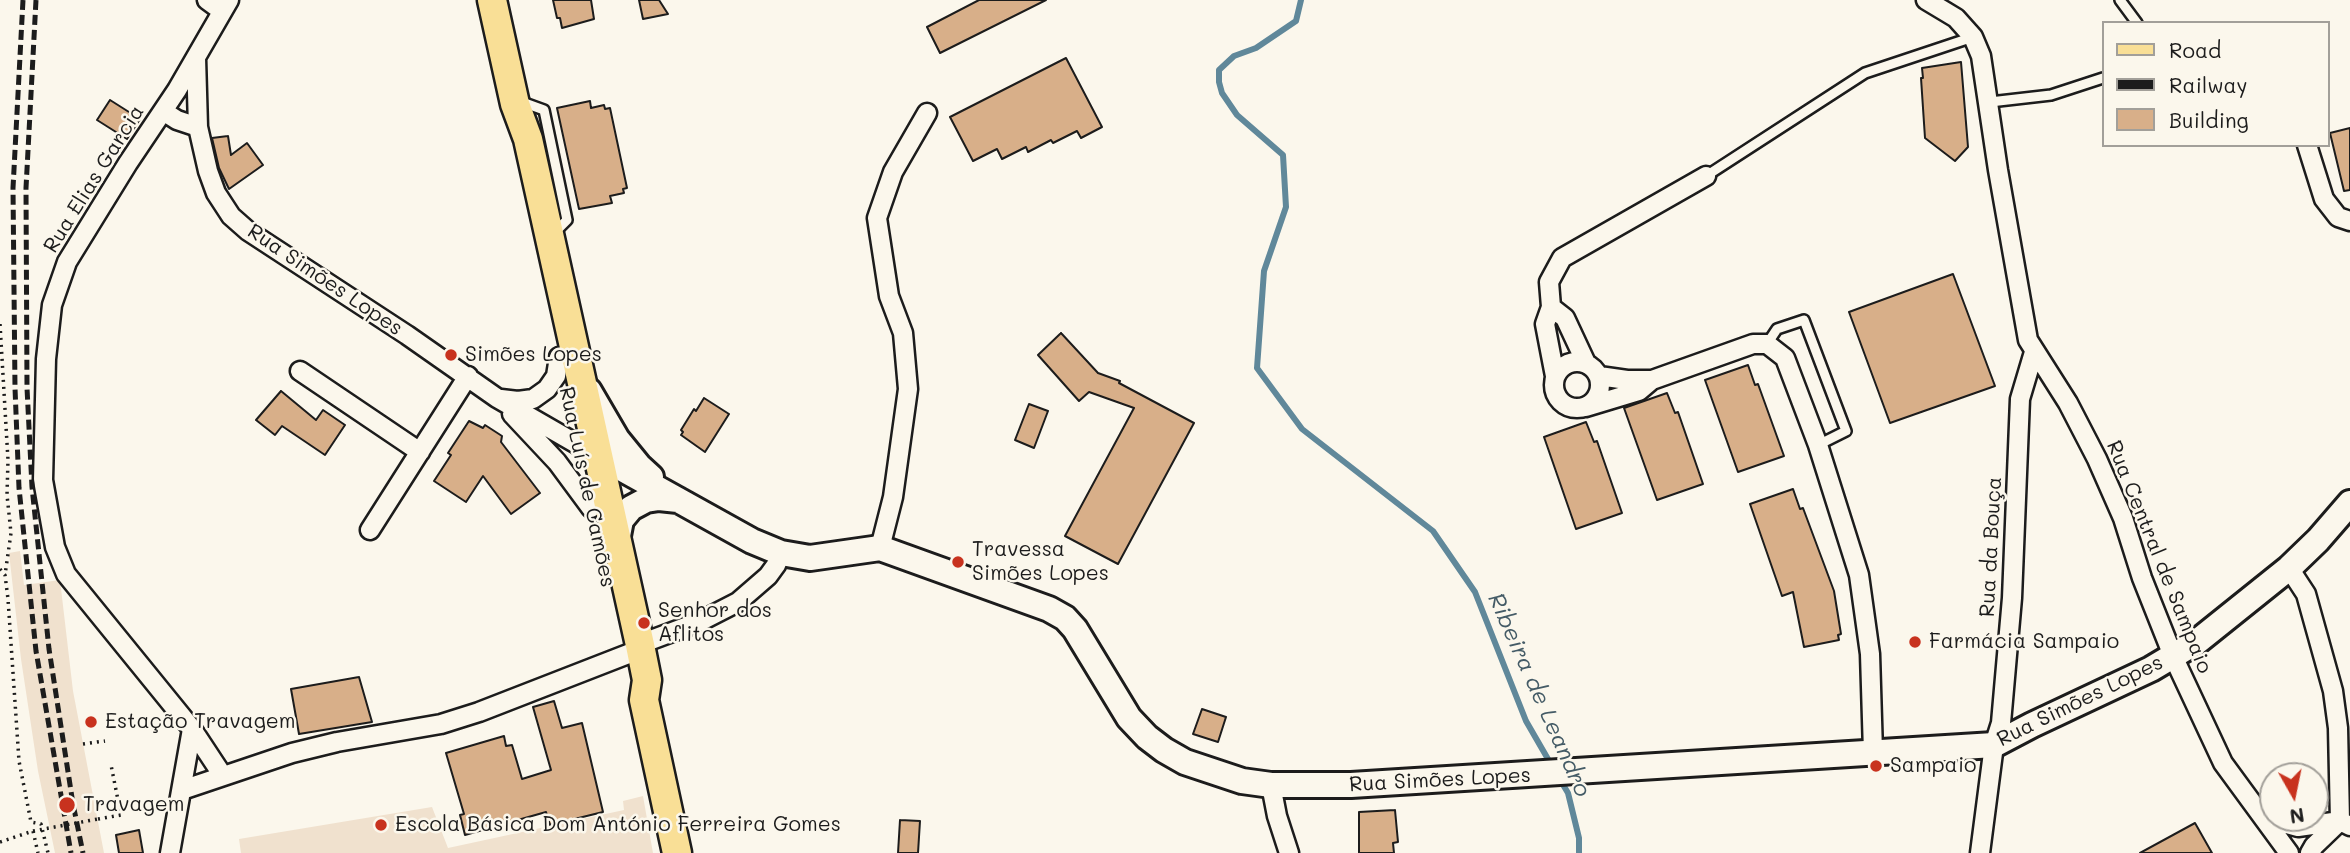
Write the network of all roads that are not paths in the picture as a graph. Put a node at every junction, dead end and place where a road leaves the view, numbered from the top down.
1 (207, 0) edge
2 (492, 0) edge
3 (1926, 0) edge
4 (2120, 0) edge
5 (225, 6) edge
6 (2136, 21) edge
7 (1973, 37) junction
8 (196, 58) junction
9 (2102, 78) edge
10 (514, 102) junction
11 (1990, 102) junction
12 (163, 111) junction
13 (927, 113) dead end
14 (198, 127) junction
15 (514, 141) junction
16 (2308, 147) edge
17 (1706, 176) joint
18 (2350, 221) edge
19 (1551, 307) junction
20 (1767, 344) junction
21 (2034, 352) junction
22 (570, 364) junction
23 (1592, 370) junction
24 (300, 371) dead end
25 (468, 376) junction
26 (1555, 376) junction
27 (1652, 380) junction
28 (497, 398) junction
29 (1586, 407) junction
30 (1818, 445) junction
31 (420, 452) junction
32 (589, 456) junction
33 (678, 500) junction
34 (2350, 503) edge
35 (370, 530) dead end
36 (617, 541) junction
37 (880, 548) junction
38 (780, 554) junction
39 (2289, 568) junction
40 (639, 647) junction
41 (2173, 656) junction
42 (192, 729) junction
43 (1994, 745) junction
44 (1873, 752) junction
45 (223, 776) junction
46 (1271, 785) junction
47 (182, 790) junction
48 (2259, 811) edge
49 (2345, 823) edge
50 (2274, 832) edge
51 (170, 853) edge
52 (677, 853) edge
53 (1289, 853) edge
54 (1980, 853) edge
55 (2289, 853) edge
56 (2310, 853) edge

1 - 5 street
2 - 10 main road, Rua Luís de Camões
3 - 7 street, Rua Central de Sampaio
4 - 6 lane
5 - 8 street, Rua Elias Garcia
7 - 11 street, Rua Central de Sampaio
7 - 17 lane
8 - 12 street, Rua Elias Garcia
8 - 14 street, Rua Simões Lopes
9 - 11 lane
10 - 15 main road, Rua Luís de Camões
10 - 22 main road, Rua Luís de Camões
11 - 21 street, Rua Central de Sampaio
12 - 14 street
12 - 42 street, Rua Elias Garcia
13 - 37 street
14 - 25 street, Rua Simões Lopes
15 - 22 main road, Rua Luís de Camões
15 - 32 street, Rua Simões Lopes
16 - 18 street
17 - 19 street
19 - 23 street
19 - 26 street
20 - 27 street
20 - 30 street
20 - 30 lane
21 - 41 street, Rua Central de Sampaio
21 - 43 street, Rua da Bouça
22 - 28 street
22 - 32 main road, Rua Luís de Camões
22 - 33 street, Rua Simões Lopes
23 - 26 street
23 - 27 street
23 - 29 street
24 - 31 street
25 - 28 street, Rua Simões Lopes
25 - 31 street
26 - 29 street
27 - 29 street
28 - 32 street, Rua Simões Lopes
28 - 32 street, Rua Simões Lopes
30 - 44 street
31 - 35 street
32 - 33 street, Rua Simões Lopes
32 - 36 main road, Rua Luís de Camões
32 - 40 main road, Rua Luís de Camões
32 - 40 street, Rua Simões Lopes
33 - 36 street
33 - 38 street, Rua Simões Lopes
34 - 39 street, Rua Simões Lopes
36 - 40 main road, Rua Luís de Camões
37 - 38 street, Rua Simões Lopes
37 - 46 street, Rua Simões Lopes
38 - 40 street
39 - 41 street, Rua Simões Lopes
39 - 49 street
40 - 45 street
40 - 52 main road, Rua Luís de Camões
41 - 43 street, Rua Simões Lopes
41 - 48 street, Rua Central de Sampaio
42 - 45 street, Rua Elias Garcia
42 - 47 street
43 - 44 street, Rua Simões Lopes
43 - 54 street, Rua da Bouça
44 - 46 street, Rua Simões Lopes
45 - 47 street
46 - 53 street
47 - 51 street
49 - 56 street
50 - 55 street, Rua Central de Sampaio

